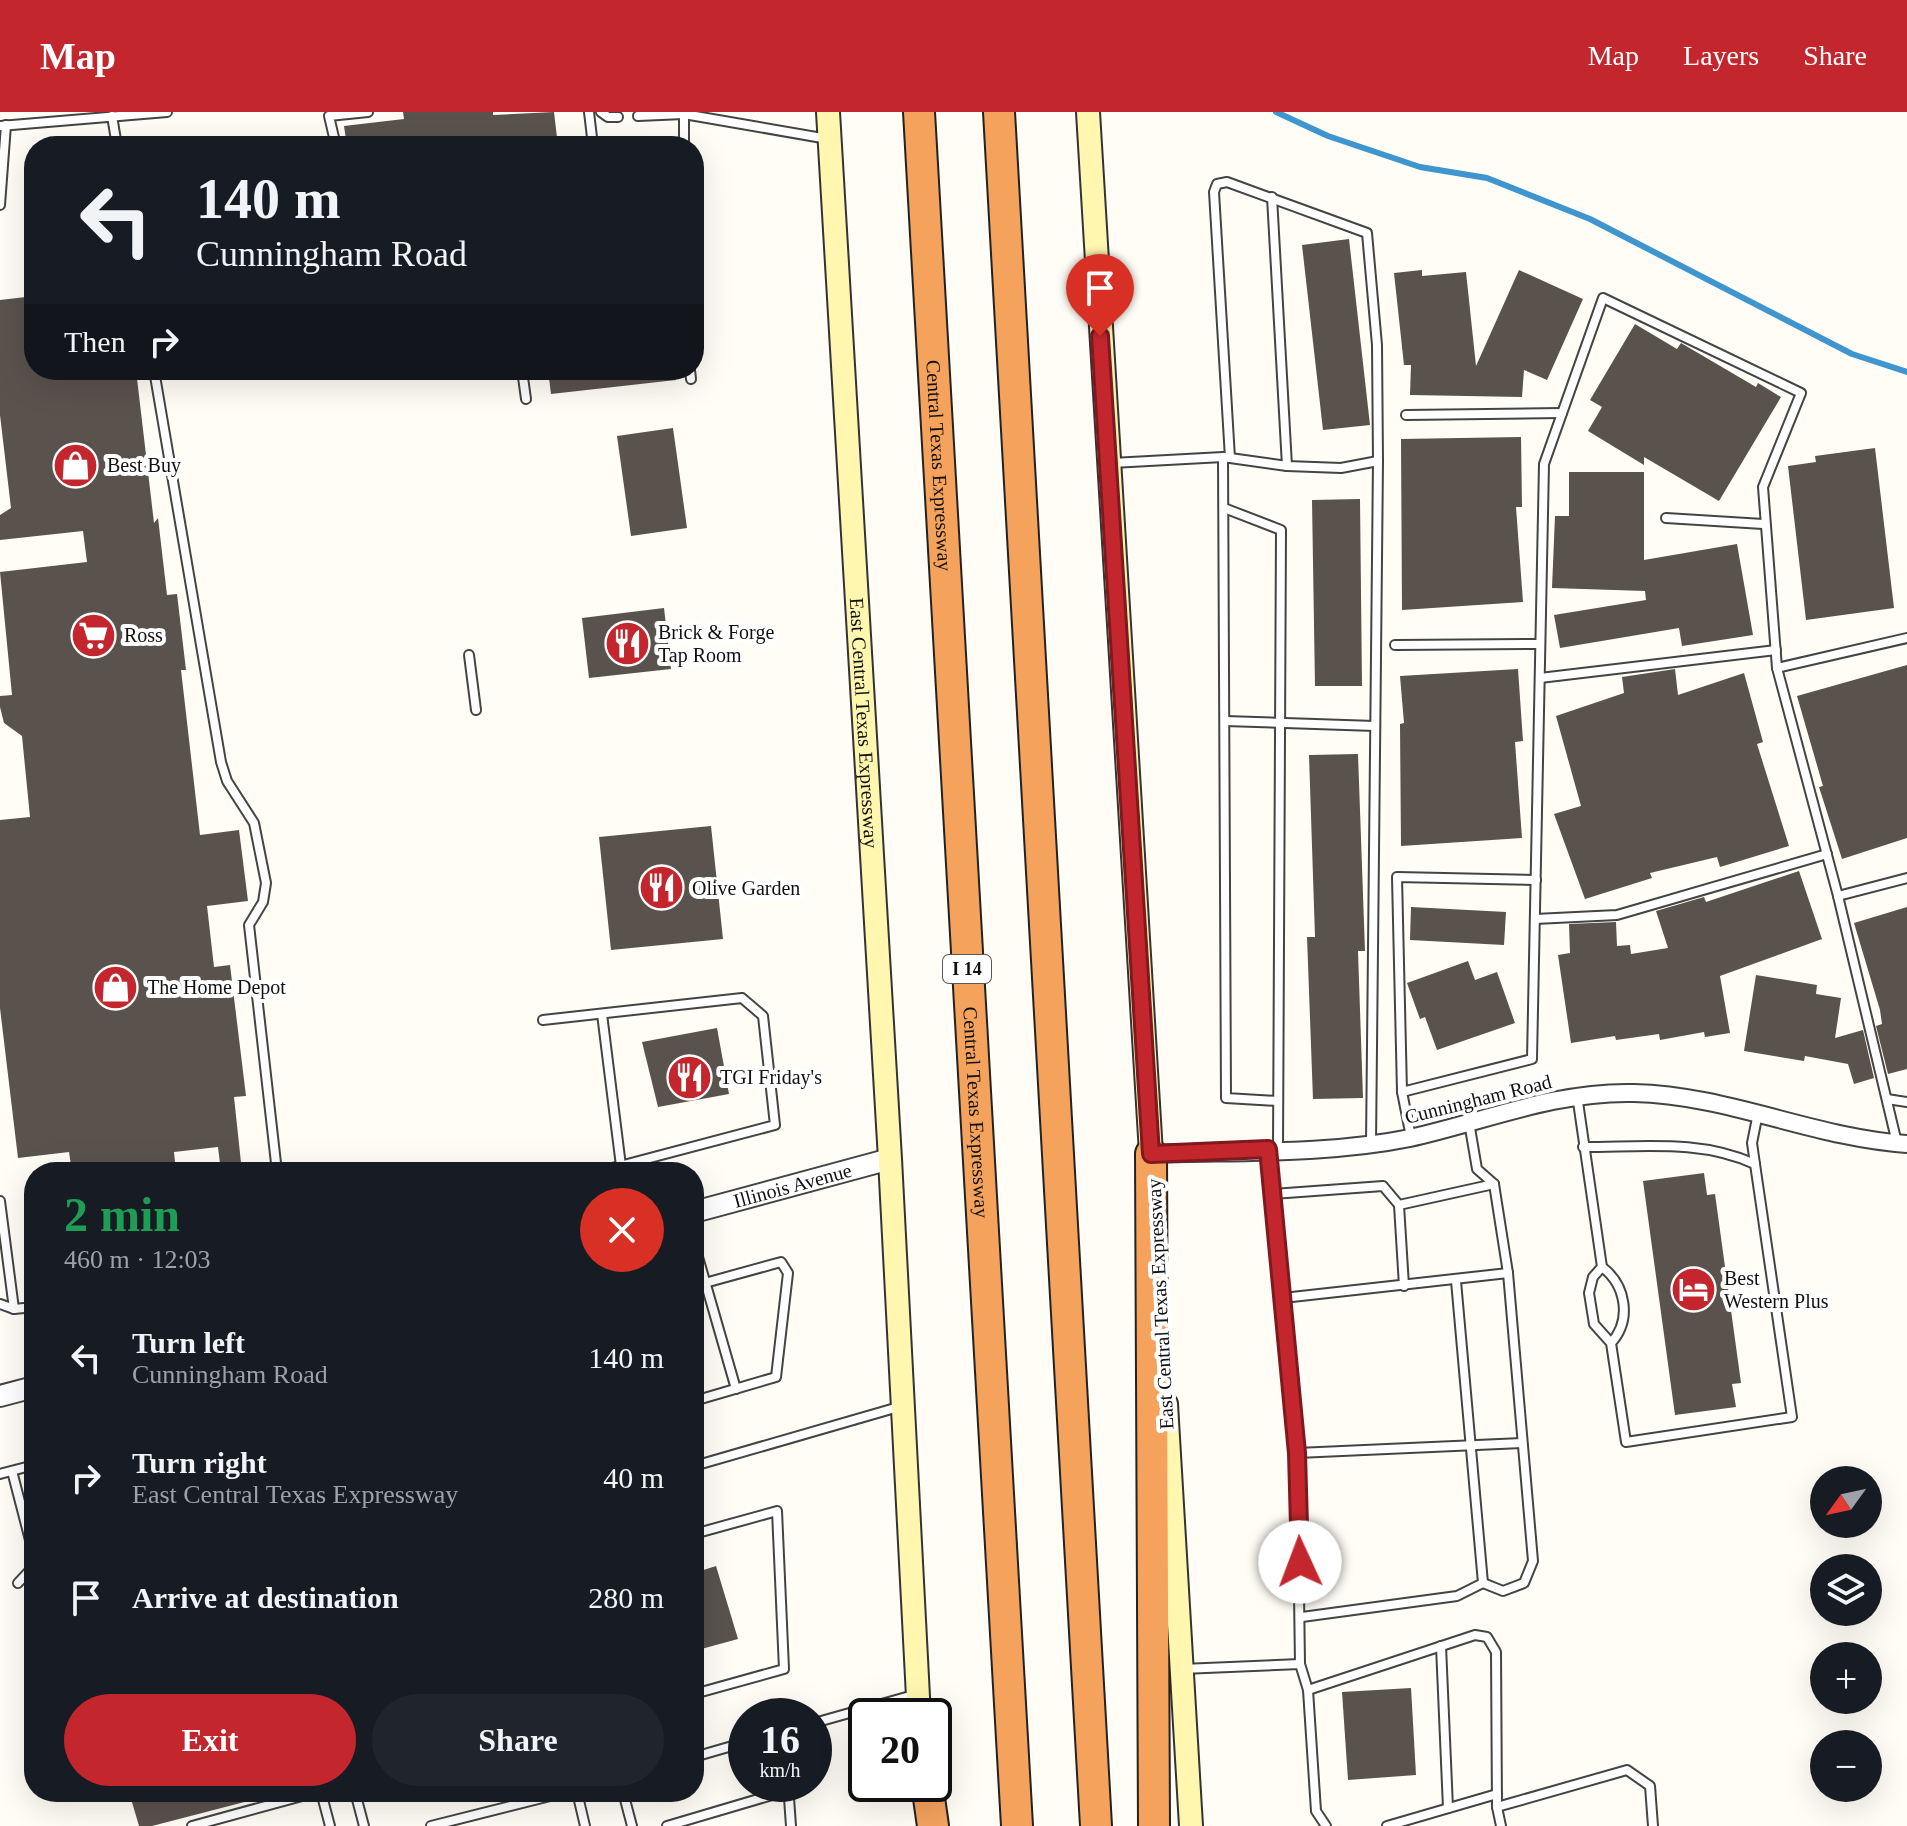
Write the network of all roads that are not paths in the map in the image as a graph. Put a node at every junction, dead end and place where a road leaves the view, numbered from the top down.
1 (167, 112) edge
2 (368, 112) edge
3 (589, 112) edge
4 (601, 112) edge
5 (828, 112) edge
6 (919, 112) edge
7 (999, 112) edge
8 (1088, 112) edge
9 (684, 113) edge
10 (329, 114) edge
11 (112, 116) junction
12 (638, 116) dead end
13 (618, 117) dead end
14 (3, 125) edge
15 (115, 136) edge
16 (334, 136) edge
17 (592, 136) edge
18 (684, 136) edge
19 (828, 140) junction
20 (1272, 197) junction
21 (0, 205) edge
22 (156, 380) edge
23 (523, 380) edge
24 (526, 399) dead end
25 (1562, 413) junction
26 (1406, 415) dead end
27 (1227, 458) junction
28 (1378, 461) junction
29 (1107, 463) junction
30 (1287, 466) junction
31 (1224, 508) junction
32 (1666, 518) dead end
33 (1763, 524) junction
34 (1907, 638) edge
35 (1540, 644) junction
36 (1395, 645) dead end
37 (1776, 650) junction
38 (469, 655) dead end
39 (1777, 668) junction
40 (1540, 678) junction
41 (476, 710) dead end
42 (1225, 721) junction
43 (1280, 723) junction
44 (1375, 726) junction
45 (1827, 854) junction
46 (1907, 878) edge
47 (1536, 880) junction
48 (1838, 896) junction
49 (1535, 919) junction
50 (602, 1014) junction
51 (543, 1020) dead end
52 (1402, 1092) junction
53 (1577, 1095) junction
54 (1887, 1099) junction
55 (1278, 1101) junction
56 (1907, 1102) edge
57 (1758, 1112) junction
58 (1469, 1121) junction
59 (1411, 1137) junction
60 (1371, 1144) junction
61 (1902, 1144) edge
62 (1583, 1147) junction
63 (1273, 1149) junction
64 (1151, 1154) junction
65 (890, 1159) junction
66 (276, 1162) edge
67 (620, 1162) edge
68 (636, 1162) edge
69 (1755, 1164) junction
70 (1494, 1184) junction
71 (1273, 1194) junction
72 (0, 1201) edge
73 (1399, 1205) junction
74 (704, 1209) edge
75 (1602, 1267) junction
76 (1508, 1273) junction
77 (704, 1276) edge
78 (1456, 1281) junction
79 (706, 1282) junction
80 (1404, 1286) junction
81 (1283, 1298) junction
82 (0, 1304) edge
83 (24, 1308) edge
84 (14, 1309) junction
85 (1611, 1343) junction
86 (736, 1389) junction
87 (24, 1390) edge
88 (0, 1396) edge
89 (704, 1398) edge
90 (903, 1405) junction
91 (1522, 1443) junction
92 (1471, 1448) junction
93 (1297, 1453) junction
94 (704, 1463) edge
95 (24, 1468) edge
96 (12, 1471) junction
97 (0, 1474) edge
98 (24, 1517) edge
99 (704, 1531) edge
100 (24, 1577) edge
101 (18, 1583) dead end
102 (1483, 1583) junction
103 (1302, 1617) junction
104 (1441, 1646) junction
105 (1300, 1664) junction
106 (1181, 1669) junction
107 (1308, 1690) junction
108 (704, 1691) edge
109 (918, 1698) edge
110 (728, 1747) edge
111 (704, 1754) edge
112 (1497, 1794) junction
113 (282, 1802) edge
114 (322, 1802) edge
115 (358, 1802) edge
116 (526, 1802) edge
117 (579, 1802) edge
118 (626, 1802) edge
119 (742, 1802) edge
120 (790, 1802) edge
121 (924, 1802) edge
122 (928, 1802) edge
123 (1497, 1807) junction
124 (1448, 1808) junction
125 (192, 1826) edge
126 (330, 1826) edge
127 (364, 1826) edge
128 (431, 1826) edge
129 (585, 1826) edge
130 (632, 1826) edge
131 (667, 1826) edge
132 (791, 1826) edge
133 (924, 1826) edge
134 (933, 1826) edge
135 (1017, 1826) edge
136 (1096, 1826) edge
137 (1154, 1826) edge
138 (1191, 1826) edge
139 (1326, 1826) edge
140 (1387, 1826) edge
141 (1501, 1826) edge
142 (1653, 1826) edge

1 - 11 lane
2 - 10 lane
3 - 17 lane
4 - 13 lane
5 - 19 main road, East Central Texas Expressway
6 - 135 highway, Central Texas Expressway / I 14
7 - 136 highway
8 - 29 main road, East Central Texas Expressway
9 - 12 lane
9 - 18 lane
9 - 19 lane
10 - 16 lane
11 - 14 lane
11 - 15 lane
14 - 21 lane
19 - 65 main road, East Central Texas Expressway
20 - 27 lane
20 - 28 lane
20 - 30 lane
22 - 66 lane
23 - 24 lane
25 - 26 lane
25 - 33 lane
25 - 35 lane
27 - 29 lane
27 - 30 lane
27 - 31 lane
28 - 30 lane
28 - 44 lane
29 - 64 main road, East Central Texas Expressway
31 - 42 lane
31 - 43 lane
32 - 33 lane
33 - 37 lane
34 - 39 lane
35 - 36 lane
35 - 40 lane
37 - 39 lane
37 - 40 lane
38 - 41 lane
39 - 45 lane
40 - 47 lane
42 - 43 lane
42 - 55 lane
43 - 44 lane
43 - 55 lane
44 - 60 lane
45 - 48 lane
45 - 49 lane
46 - 48 lane
47 - 49 lane
47 - 52 lane
48 - 54 lane
49 - 52 lane
50 - 51 lane
50 - 67 lane
50 - 68 lane
52 - 59 lane
53 - 57 street, Cunningham Road
53 - 58 street, Cunningham Road
53 - 62 lane
54 - 56 lane
54 - 61 lane
55 - 63 lane
57 - 61 street, Cunningham Road
57 - 69 lane
58 - 59 street, Cunningham Road
58 - 70 lane
59 - 60 street, Cunningham Road
60 - 63 street, Cunningham Road
62 - 69 lane
62 - 75 lane
63 - 64 street, Cunningham Road
63 - 71 lane
64 - 106 main road, East Central Texas Expressway
64 - 137 highway
65 - 74 street, Illinois Avenue
65 - 90 main road, East Central Texas Expressway
69 - 85 lane
70 - 73 lane
70 - 76 lane
71 - 73 lane
71 - 81 lane
72 - 84 lane
73 - 80 lane
75 - 85 lane
75 - 85 lane
76 - 78 lane
76 - 91 lane
77 - 79 lane
78 - 80 lane
78 - 92 lane
79 - 86 lane
79 - 86 lane
80 - 81 lane
81 - 93 lane
82 - 84 lane
83 - 84 lane
86 - 89 lane
87 - 88 street
90 - 94 lane
90 - 109 main road, East Central Texas Expressway
91 - 92 lane
91 - 102 lane
92 - 93 lane
92 - 102 lane
93 - 103 lane
95 - 96 lane
96 - 97 lane
96 - 98 lane
99 - 108 lane
100 - 101 lane
102 - 103 lane
103 - 105 lane
104 - 107 lane
104 - 112 lane
104 - 124 lane
105 - 106 lane
105 - 107 lane
106 - 138 main road, East Central Texas Expressway
107 - 139 lane
110 - 111 lane
112 - 123 lane
112 - 124 lane
113 - 125 lane
114 - 126 lane
115 - 127 lane
116 - 128 lane
117 - 129 lane
118 - 130 lane
119 - 131 lane
120 - 132 lane
121 - 133 main road
122 - 134 highway
123 - 141 lane
123 - 142 lane
124 - 140 lane

